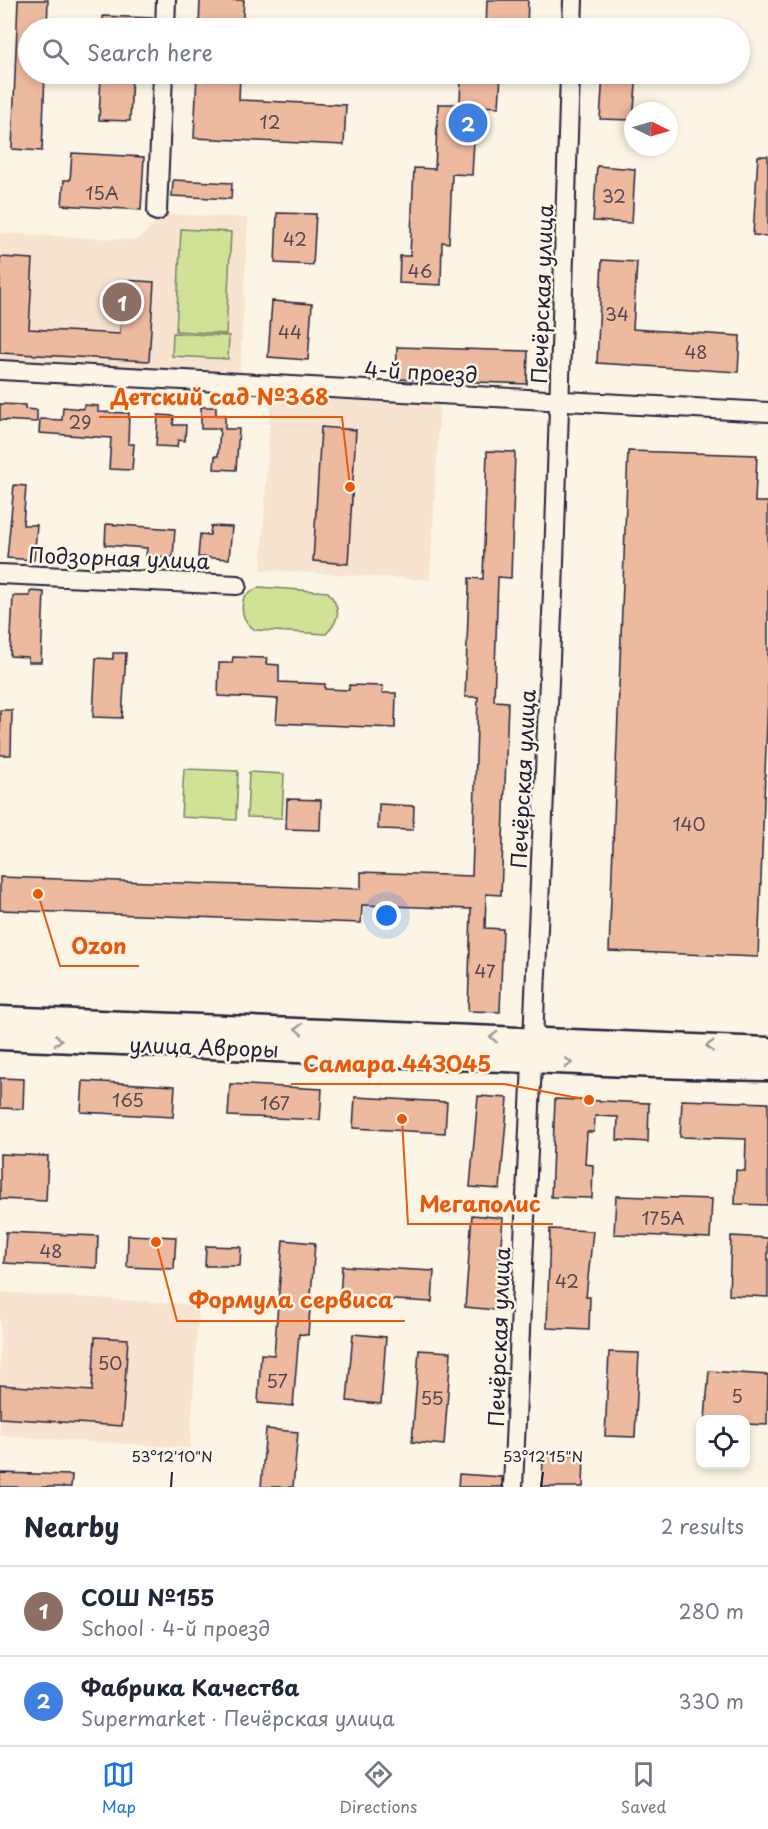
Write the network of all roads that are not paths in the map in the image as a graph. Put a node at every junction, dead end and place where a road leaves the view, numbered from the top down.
1 (166, 0) edge
2 (573, 0) edge
3 (165, 18) edge
4 (572, 18) edge
5 (163, 84) edge
6 (570, 84) edge
7 (157, 211) dead end
8 (0, 370) edge
9 (560, 400) junction
10 (768, 412) edge
11 (0, 574) edge
12 (237, 585) dead end
13 (0, 1018) edge
14 (0, 1038) edge
15 (534, 1038) junction
16 (768, 1049) edge
17 (532, 1063) junction
18 (768, 1069) edge
19 (513, 1487) edge

1 - 3 street
2 - 4 street
5 - 7 street
6 - 9 street, Печёрская улица
8 - 9 street, 4-й проезд
9 - 10 street, 4-й проезд
9 - 15 street, Печёрская улица
11 - 12 street, Подзорная улица
15 -> 13 main road, улица Авроры
14 -> 17 main road, улица Авроры
16 -> 15 main road, улица Авроры
15 - 17 street, Печёрская улица
17 -> 18 main road, улица Авроры
17 - 19 street, Печёрская улица

